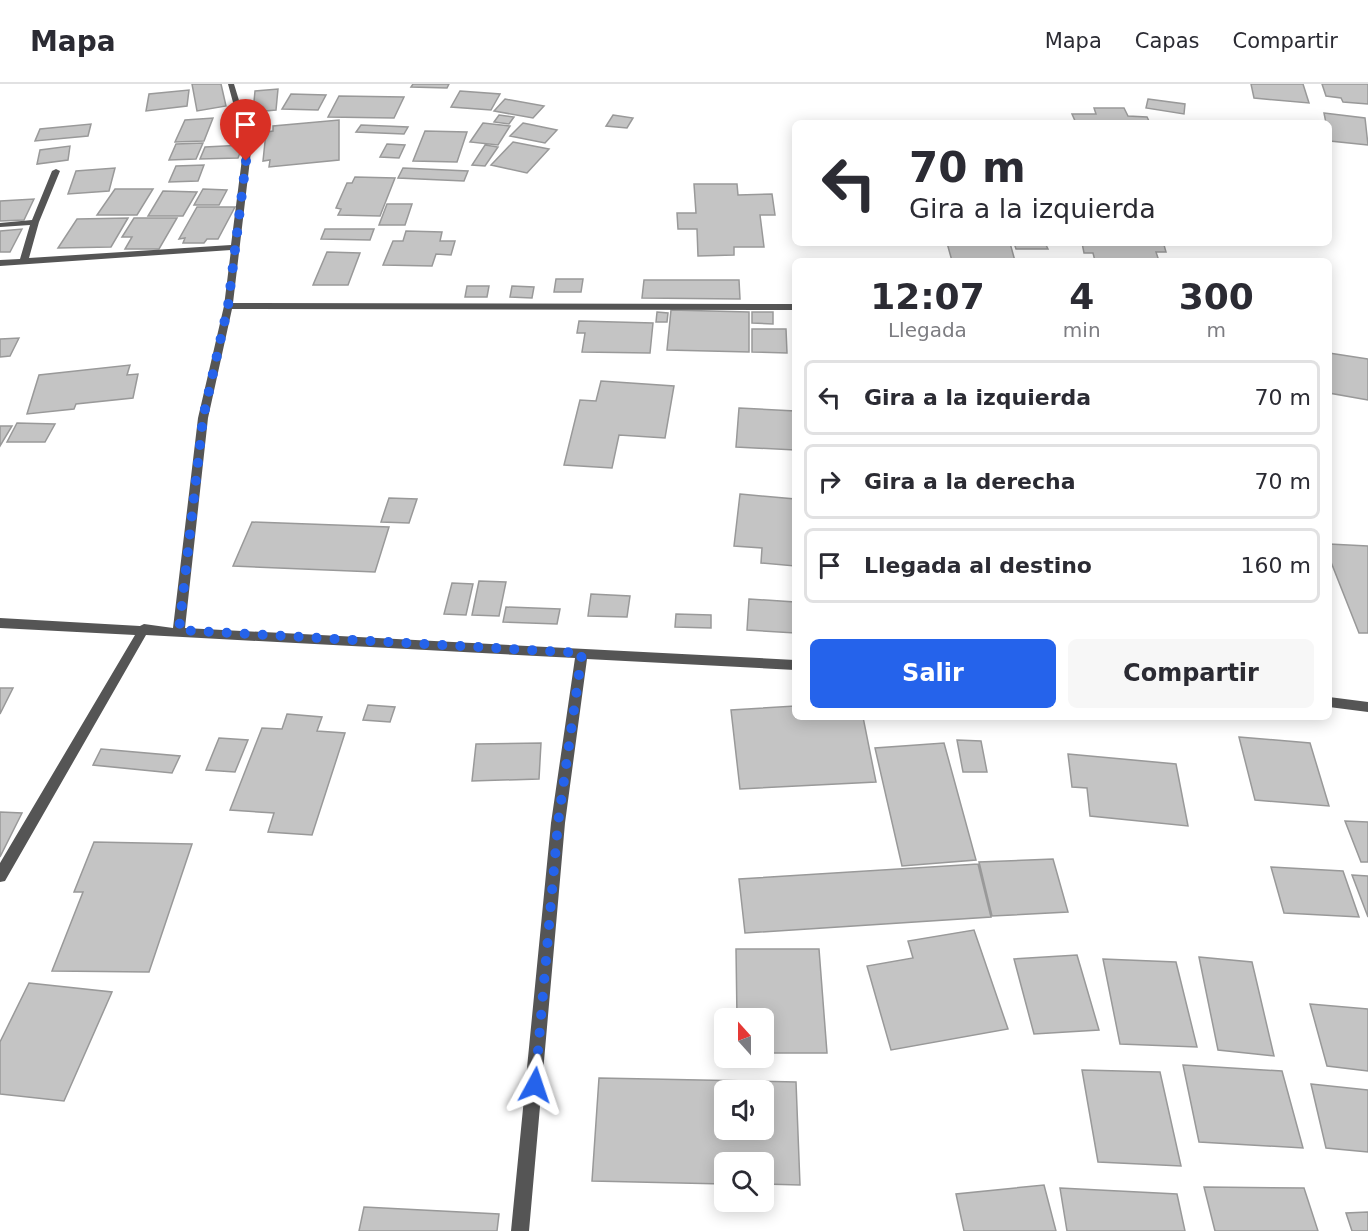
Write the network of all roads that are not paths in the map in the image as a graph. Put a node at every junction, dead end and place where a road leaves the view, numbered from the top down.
1 (231, 84) edge
2 (56, 171) dead end
3 (35, 222) junction
4 (0, 225) edge
5 (235, 247) junction
6 (24, 261) junction
7 (0, 263) edge
8 (228, 306) junction
9 (792, 307) edge
10 (0, 622) edge
11 (144, 629) junction
12 (179, 630) junction
13 (582, 653) junction
14 (792, 664) edge
15 (1332, 702) edge
16 (1368, 707) edge
17 (0, 876) edge
18 (520, 1231) edge

1 - 5 street
2 - 3 street
3 - 4 street
3 - 6 street
5 - 6 street
5 - 8 street
6 - 7 street
8 - 9 street
8 - 12 street
10 - 11 street
11 - 12 street
11 - 17 street
12 - 13 street
13 - 14 street
13 - 18 street
15 - 16 street

